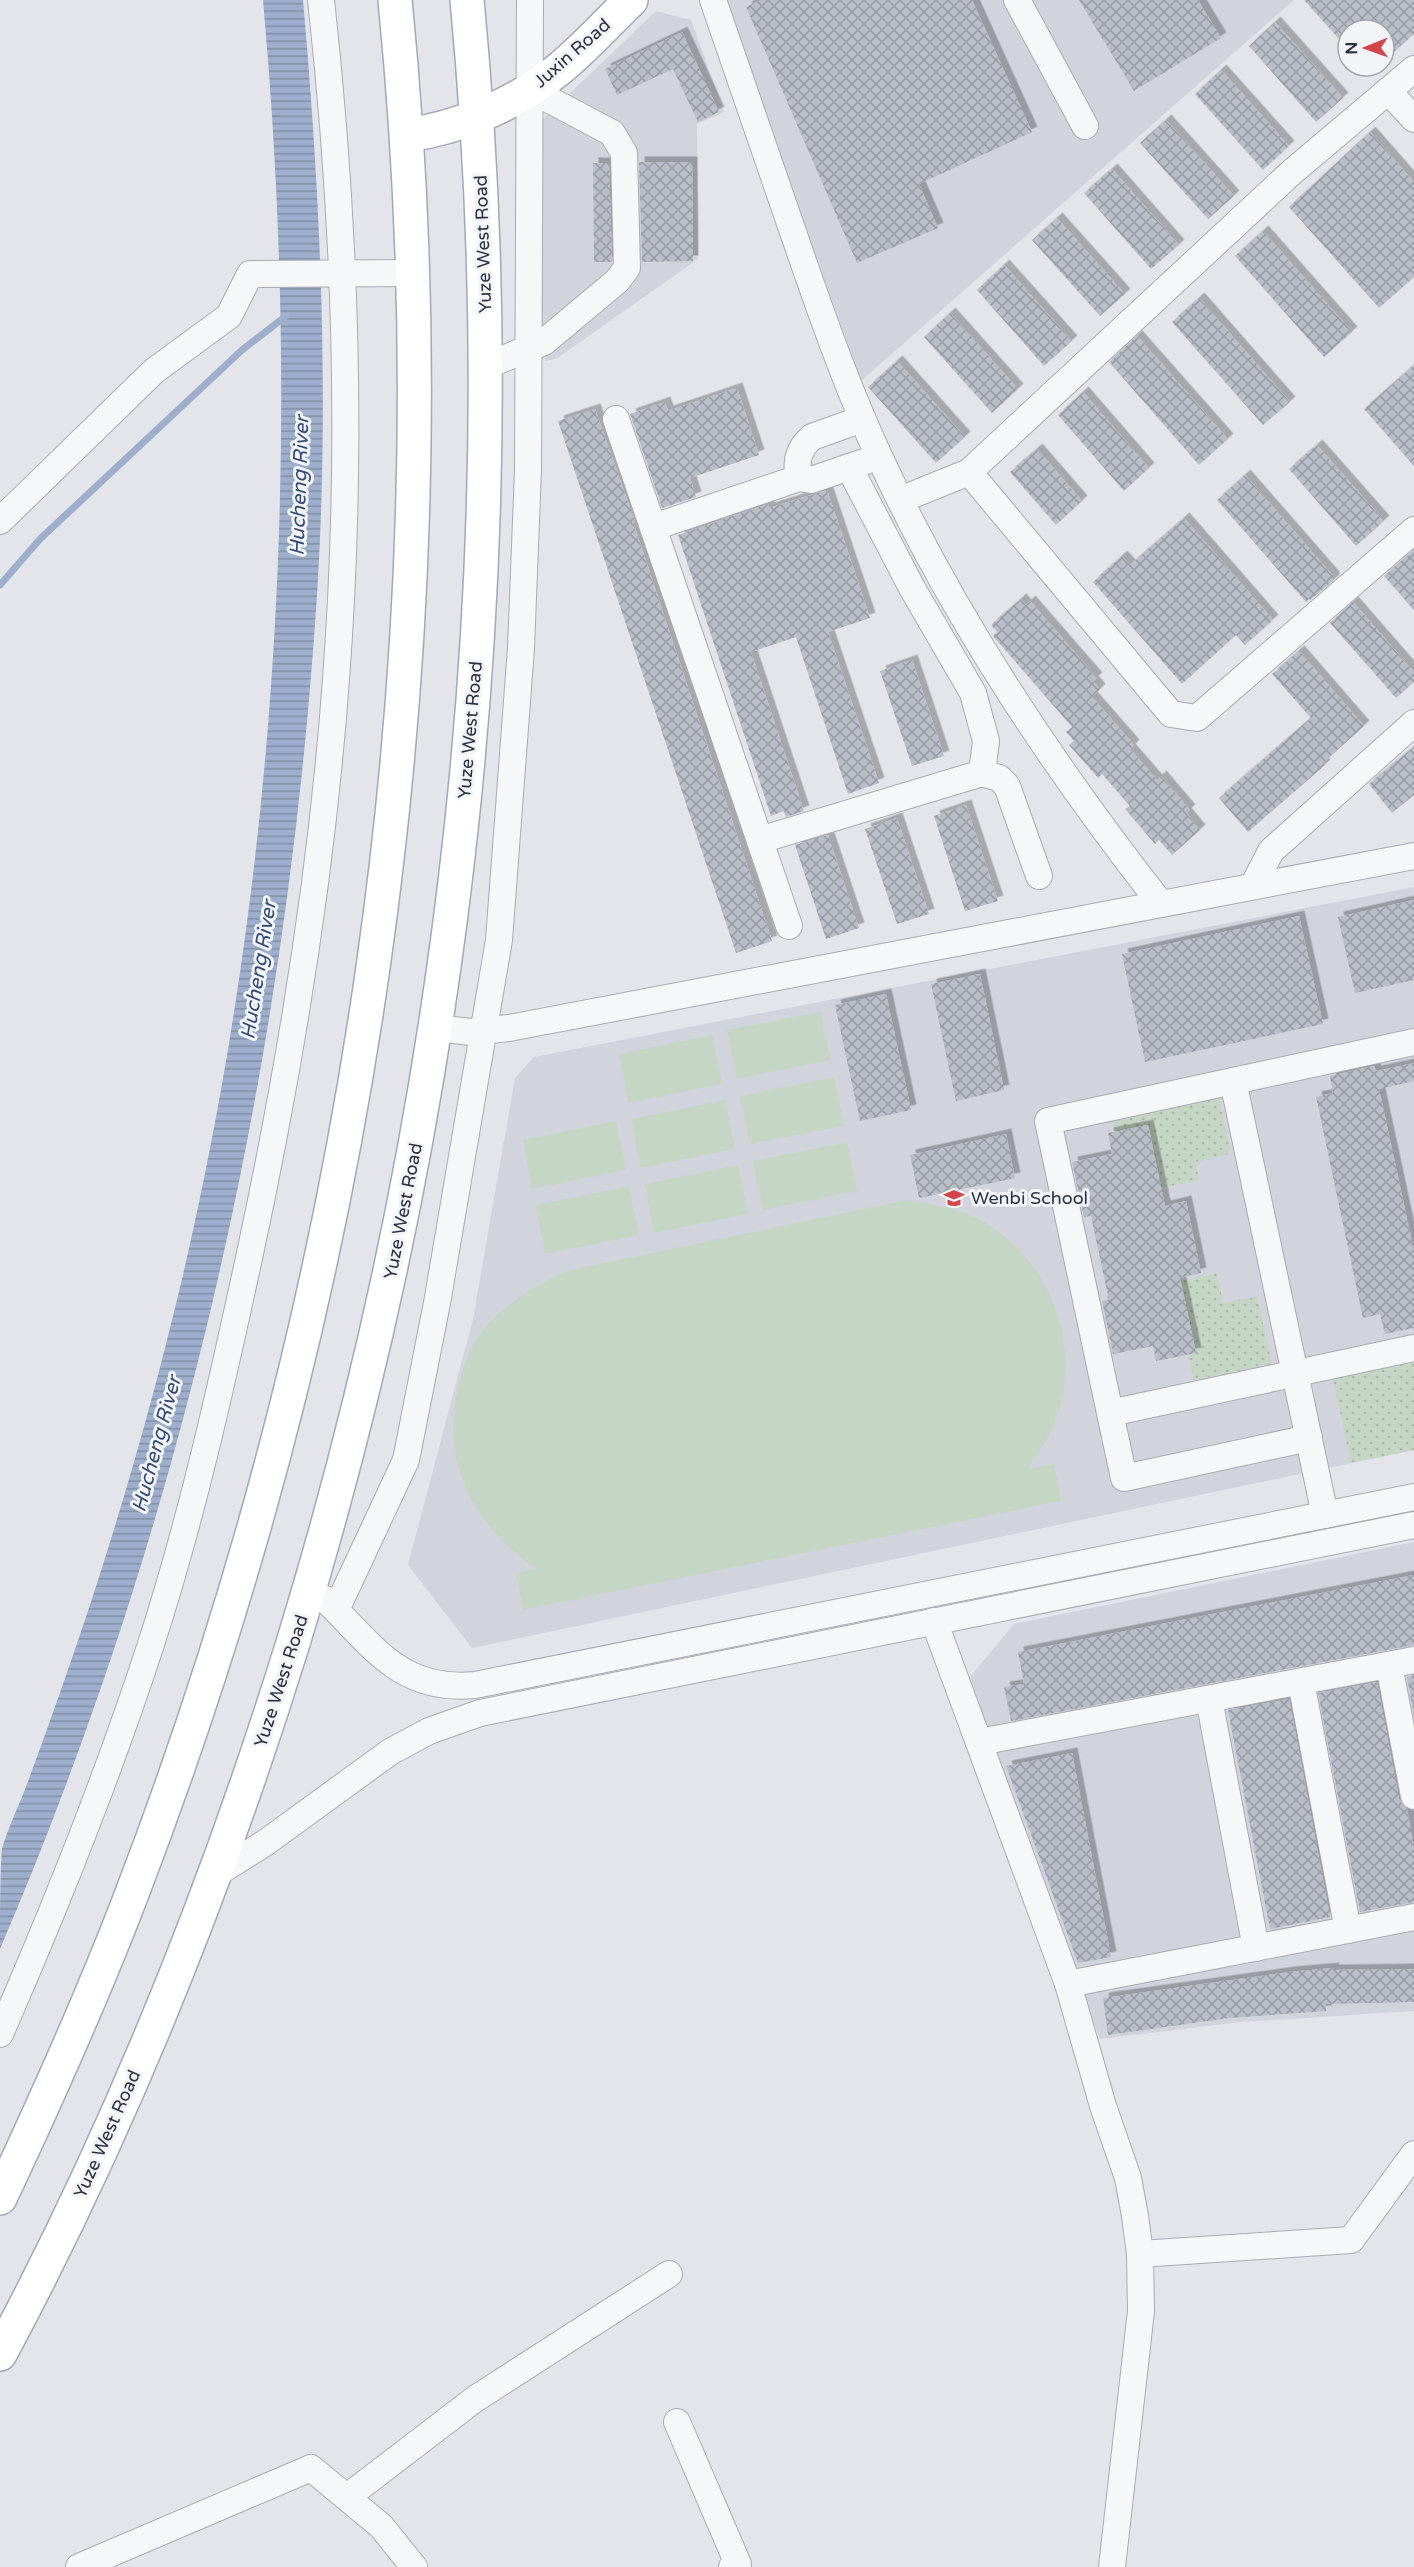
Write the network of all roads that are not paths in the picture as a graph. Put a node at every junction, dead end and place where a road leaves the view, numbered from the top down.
1 (321, 0) edge
2 (396, 0) edge
3 (467, 0) edge
4 (530, 0) edge
5 (598, 0) edge
6 (631, 0) edge
7 (712, 0) edge
8 (1017, 0) edge
9 (1414, 69) edge
10 (529, 76) junction
11 (1388, 91) junction
12 (476, 104) junction
13 (1414, 119) edge
14 (406, 123) junction
15 (1085, 126) dead end
16 (338, 273) junction
17 (414, 273) junction
18 (528, 349) junction
19 (486, 366) junction
20 (616, 419) dead end
21 (862, 419) junction
22 (880, 458) junction
23 (849, 467) junction
24 (969, 472) junction
25 (799, 478) junction
26 (900, 500) junction
27 (0, 521) edge
28 (654, 527) junction
29 (1414, 530) edge
30 (1414, 723) edge
31 (981, 773) junction
32 (760, 840) junction
33 (1414, 856) edge
34 (1039, 876) dead end
35 (1253, 886) junction
36 (1161, 904) junction
37 (789, 926) dead end
38 (436, 1028) junction
39 (483, 1031) junction
40 (1414, 1042) edge
41 (1233, 1081) junction
42 (1414, 1348) edge
43 (1296, 1374) junction
44 (1110, 1413) junction
45 (1309, 1438) junction
46 (1414, 1497) edge
47 (1325, 1515) junction
48 (1414, 1525) edge
49 (310, 1586) junction
50 (336, 1610) junction
51 (934, 1622) junction
52 (1402, 1663) edge
53 (1301, 1682) junction
54 (1209, 1699) junction
55 (979, 1742) junction
56 (1414, 1796) edge
57 (214, 1875) junction
58 (1414, 1917) edge
59 (1348, 1930) junction
60 (1256, 1948) junction
61 (1068, 1984) junction
62 (0, 2034) edge
63 (1414, 2154) edge
64 (0, 2198) edge
65 (1140, 2254) junction
66 (669, 2274) dead end
67 (0, 2354) edge
68 (677, 2422) dead end
69 (347, 2497) junction
70 (80, 2567) edge
71 (414, 2567) edge
72 (732, 2567) edge
73 (1112, 2567) edge

1 - 16 street
2 - 14 main road
3 - 12 main road, Yuze West Road
4 - 10 street
5 - 10 main road, Juxin Road
6 - 10 main road, Juxin Road
7 - 21 street
8 - 15 street
9 - 11 street
10 - 12 main road, Juxin Road
10 - 18 street
10 - 18 street
11 - 13 street
11 - 24 street
12 - 14 main road, Juxin Road
12 - 19 main road, Yuze West Road
14 - 17 main road
16 - 17 street
16 - 27 street
16 - 62 street
17 - 64 main road
18 - 19 street
18 - 39 street
19 - 38 main road, Yuze West Road
20 - 28 street
21 - 22 street
21 - 25 street
22 - 23 street
22 - 26 street
23 - 25 street
23 - 31 street
24 - 26 street
24 - 29 street
25 - 28 street
26 - 36 street
28 - 32 street
30 - 35 street
31 - 32 street
31 - 34 street
32 - 37 street
33 - 35 street
35 - 36 street
36 - 39 street
38 - 39 street
38 - 49 main road, Yuze West Road
39 - 50 street
40 - 41 street
41 - 43 street
41 - 44 street
42 - 43 street
43 - 44 street
43 - 45 street
44 - 45 street
45 - 47 street
46 - 47 street
47 - 50 street
48 - 51 street
49 - 50 street
49 - 57 main road, Yuze West Road
51 - 55 street
51 - 57 street
52 - 53 street
52 - 56 street
53 - 54 street
53 - 59 street
54 - 55 street
54 - 60 street
55 - 61 street
57 - 67 main road, Yuze West Road
58 - 59 street
59 - 60 street
60 - 61 street
61 - 65 street
63 - 65 street
65 - 73 street
66 - 69 street
68 - 72 street
69 - 70 street
69 - 71 street

